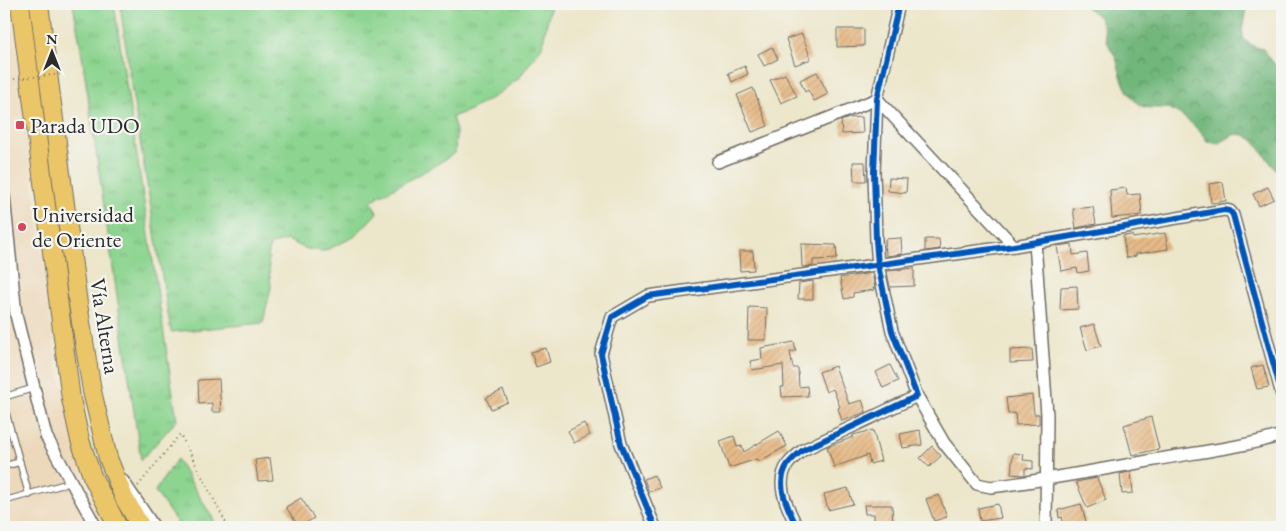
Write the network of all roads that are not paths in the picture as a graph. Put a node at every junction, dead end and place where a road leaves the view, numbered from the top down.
1 (20, 4) edge
2 (39, 4) edge
3 (899, 4) edge
4 (877, 99) junction
5 (718, 162) dead end
6 (4, 196) edge
7 (1035, 242) junction
8 (1014, 246) junction
9 (878, 265) junction
10 (34, 388) junction
11 (1282, 395) edge
12 (917, 396) junction
13 (4, 397) edge
14 (4, 406) edge
15 (7, 429) edge
16 (1282, 435) edge
17 (108, 458) junction
18 (20, 462) junction
19 (4, 466) edge
20 (1046, 480) junction
21 (72, 482) junction
22 (29, 495) junction
23 (4, 501) edge
24 (96, 527) edge
25 (118, 527) edge
26 (141, 527) edge
27 (154, 527) edge
28 (655, 527) edge
29 (797, 527) edge
30 (1046, 527) edge

1 - 25 highway, Vía Alterna
2 - 17 highway, Vía Alterna
3 - 4 street
4 - 5 street
4 - 8 street
4 - 9 street
6 - 10 street
7 - 8 street
7 - 11 street
7 - 20 street
8 - 9 street
9 - 12 street
9 - 28 street
10 - 13 lane
10 - 21 street
12 - 20 street
12 - 29 street
14 - 15 lane
15 - 18 lane
16 - 20 street
17 - 26 highway, Vía Alterna
17 - 27 street
18 - 19 lane
18 - 22 lane
20 - 30 street
21 - 22 lane
21 - 24 street
22 - 23 lane

